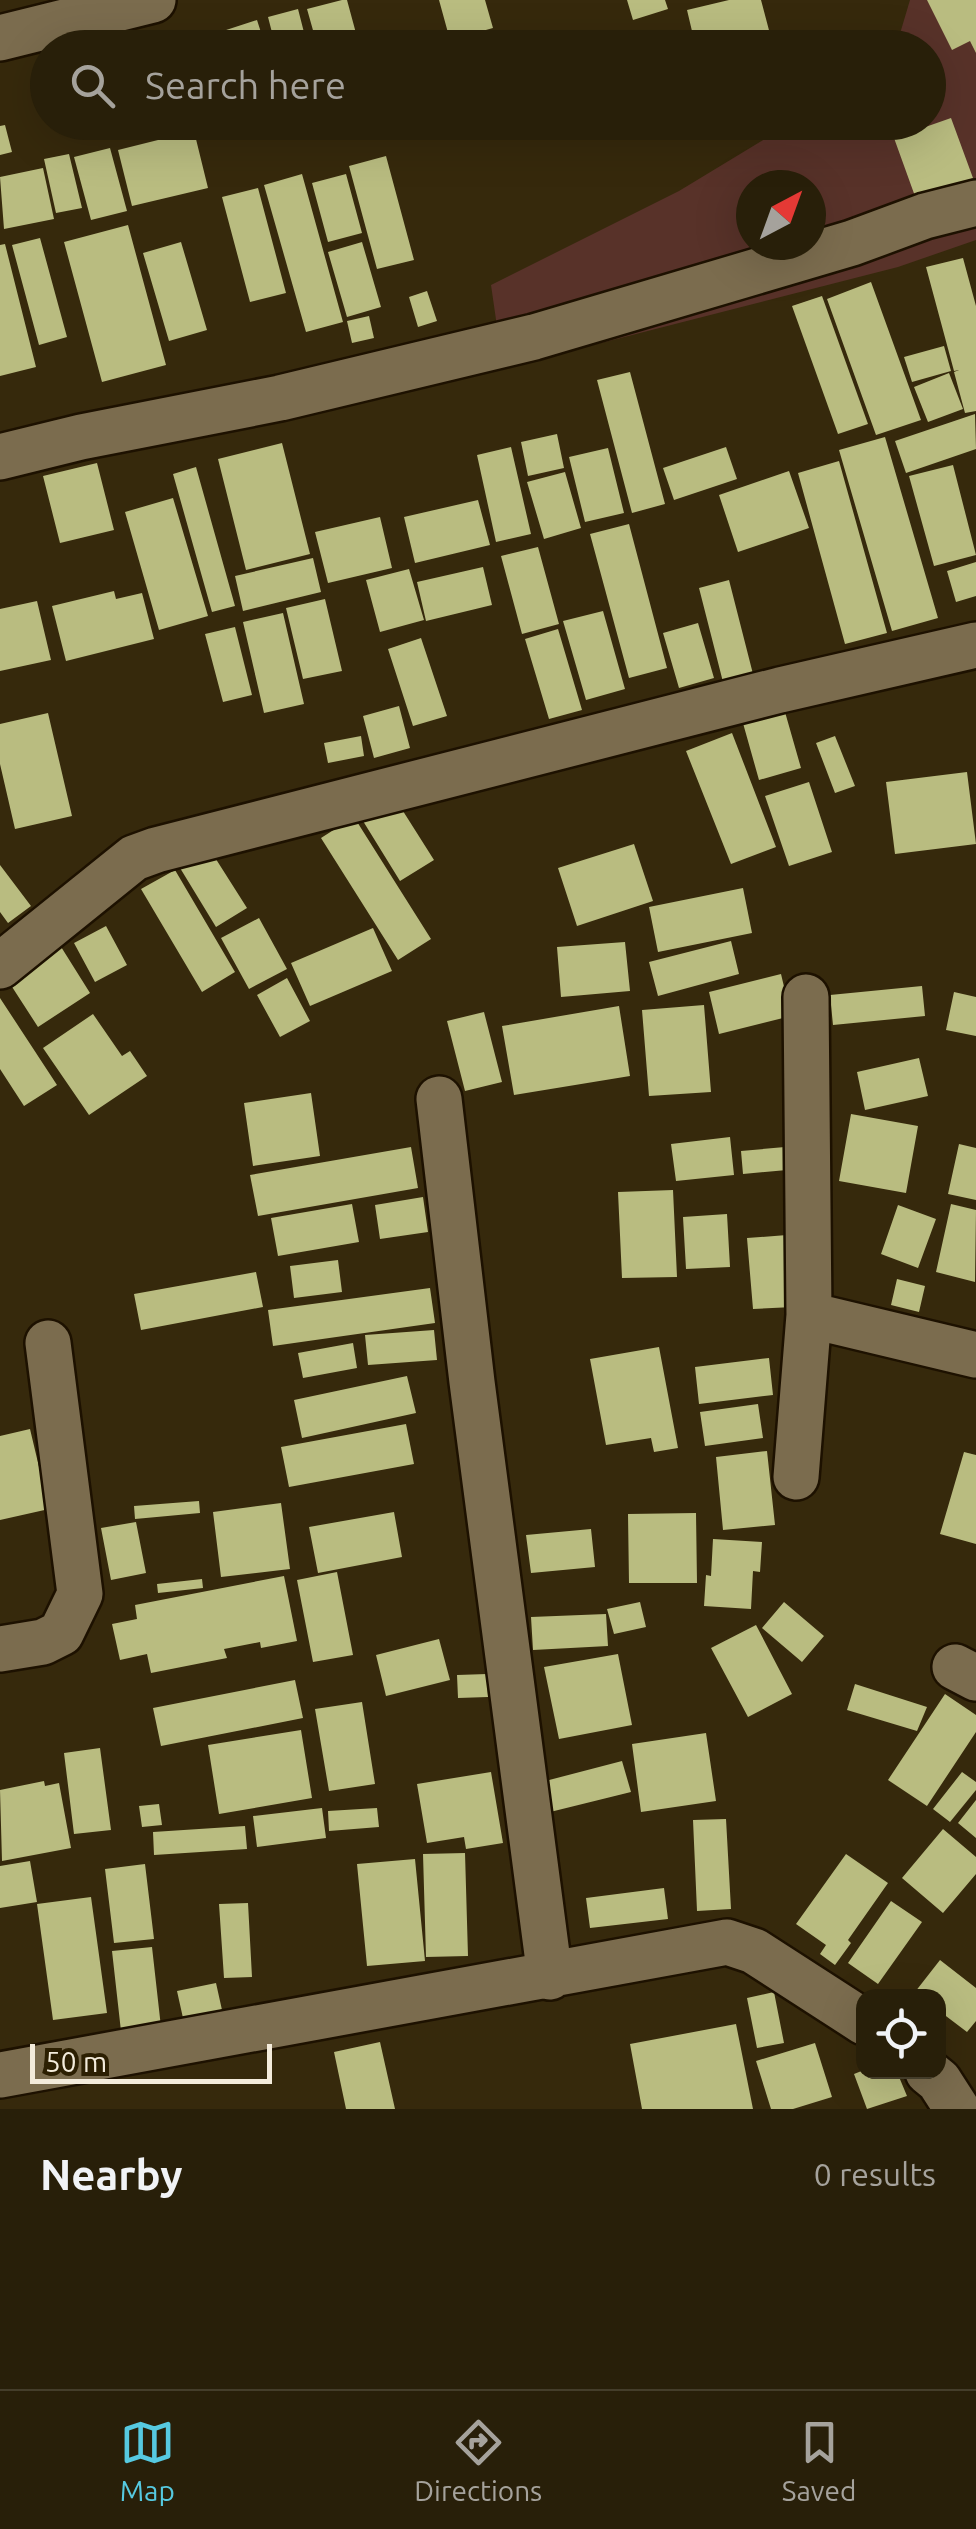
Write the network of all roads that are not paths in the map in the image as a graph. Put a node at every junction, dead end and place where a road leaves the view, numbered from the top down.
1 (153, 0) edge
2 (32, 30) edge
3 (30, 31) edge
4 (0, 38) edge
5 (976, 202) edge
6 (0, 457) edge
7 (976, 645) edge
8 (0, 966) edge
9 (806, 997) dead end
10 (439, 1099) dead end
11 (808, 1314) junction
12 (48, 1342) dead end
13 (976, 1355) edge
14 (796, 1477) dead end
15 (0, 1649) edge
16 (550, 1977) junction
17 (856, 2017) edge
18 (0, 2074) edge
19 (937, 2079) edge
20 (957, 2109) edge

1 - 2 street
3 - 4 street
5 - 6 street
7 - 8 street
9 - 11 street
10 - 16 street
11 - 13 street
11 - 14 street
12 - 15 street
16 - 17 street
16 - 18 street
19 - 20 street

